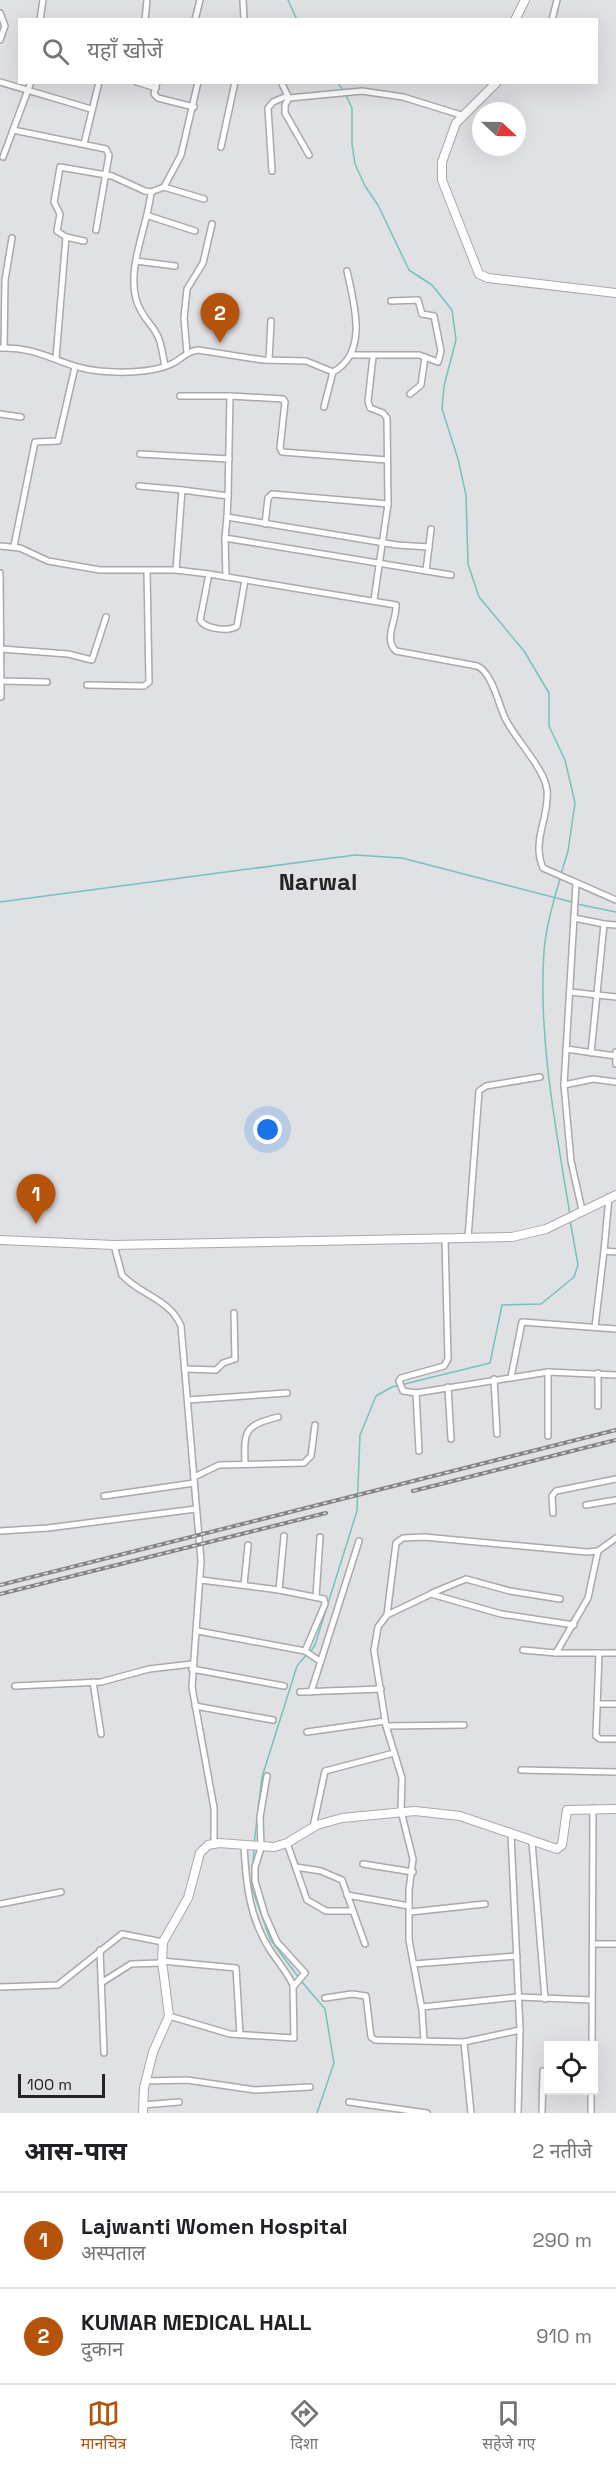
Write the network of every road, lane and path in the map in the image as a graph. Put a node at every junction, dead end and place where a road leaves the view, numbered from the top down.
1 (43, 0) edge
2 (147, 0) edge
3 (200, 0) edge
4 (243, 0) edge
5 (525, 0) edge
6 (557, 0) edge
7 (0, 14) edge
8 (40, 18) edge
9 (146, 18) edge
10 (196, 18) edge
11 (244, 18) edge
12 (516, 18) edge
13 (552, 18) edge
14 (0, 40) edge
15 (0, 82) edge
16 (31, 84) edge
17 (98, 84) edge
18 (198, 84) edge
19 (235, 84) edge
20 (282, 84) edge
21 (495, 84) edge
22 (157, 85) edge
23 (29, 91) junction
24 (288, 97) junction
25 (194, 107) junction
26 (91, 109) junction
27 (461, 115) junction
28 (14, 130) junction
29 (84, 144) junction
30 (221, 147) dead end
31 (309, 155) dead end
32 (3, 157) dead end
33 (272, 171) dead end
34 (106, 175) junction
35 (164, 187) junction
36 (151, 192) junction
37 (204, 199) dead end
38 (149, 216) junction
39 (212, 224) dead end
40 (96, 230) dead end
41 (195, 231) dead end
42 (12, 237) dead end
43 (66, 237) junction
44 (84, 241) dead end
45 (136, 261) junction
46 (176, 266) dead end
47 (347, 272) dead end
48 (616, 293) edge
49 (391, 301) dead end
50 (271, 321) dead end
51 (2, 348) edge
52 (187, 353) junction
53 (352, 355) junction
54 (373, 357) junction
55 (425, 357) junction
56 (56, 358) junction
57 (269, 360) junction
58 (165, 366) junction
59 (75, 367) junction
60 (333, 372) junction
61 (410, 394) dead end
62 (180, 396) dead end
63 (230, 396) junction
64 (324, 407) dead end
65 (0, 414) edge
66 (21, 417) dead end
67 (140, 454) dead end
68 (229, 459) junction
69 (387, 460) junction
70 (139, 486) dead end
71 (182, 490) junction
72 (228, 496) junction
73 (388, 504) junction
74 (227, 517) junction
75 (265, 524) junction
76 (431, 529) dead end
77 (225, 538) junction
78 (383, 543) junction
79 (0, 546) edge
80 (14, 546) junction
81 (429, 547) junction
82 (380, 563) junction
83 (176, 570) junction
84 (426, 571) junction
85 (147, 572) junction
86 (0, 573) edge
87 (208, 574) junction
88 (451, 575) dead end
89 (226, 577) junction
90 (245, 580) junction
91 (374, 600) junction
92 (106, 617) dead end
93 (1, 648) edge
94 (1, 681) edge
95 (47, 682) dead end
96 (87, 685) dead end
97 (1, 697) edge
98 (576, 884) junction
99 (616, 900) edge
100 (574, 918) junction
101 (604, 924) junction
102 (616, 925) edge
103 (570, 992) junction
104 (597, 995) junction
105 (616, 997) edge
106 (566, 1049) junction
107 (591, 1053) junction
108 (616, 1054) edge
109 (616, 1064) edge
110 (540, 1077) dead end
111 (616, 1082) edge
112 (564, 1085) junction
113 (613, 1196) edge
114 (582, 1210) junction
115 (446, 1238) junction
116 (468, 1238) junction
117 (0, 1240) edge
118 (114, 1245) junction
119 (604, 1251) junction
120 (616, 1252) edge
121 (234, 1313) dead end
122 (595, 1327) junction
123 (616, 1329) edge
124 (185, 1369) junction
125 (548, 1372) junction
126 (598, 1373) junction
127 (616, 1374) edge
128 (512, 1377) junction
129 (494, 1379) junction
130 (448, 1386) junction
131 (286, 1393) dead end
132 (416, 1393) junction
133 (188, 1400) junction
134 (598, 1406) dead end
135 (278, 1417) dead end
136 (315, 1425) dead end
137 (497, 1434) dead end
138 (548, 1436) dead end
139 (451, 1439) dead end
140 (419, 1451) dead end
141 (244, 1464) junction
142 (616, 1479) edge
143 (194, 1480) junction
144 (104, 1496) dead end
145 (616, 1500) edge
146 (586, 1505) dead end
147 (196, 1509) junction
148 (553, 1513) dead end
149 (0, 1531) edge
150 (284, 1536) dead end
151 (320, 1537) dead end
152 (616, 1538) edge
153 (359, 1541) dead end
154 (248, 1545) dead end
155 (598, 1551) junction
156 (201, 1581) junction
157 (244, 1585) junction
158 (279, 1590) junction
159 (431, 1594) junction
160 (316, 1597) junction
161 (560, 1599) dead end
162 (387, 1615) junction
163 (574, 1625) junction
164 (198, 1631) junction
165 (523, 1650) dead end
166 (306, 1652) junction
167 (556, 1653) junction
168 (599, 1653) junction
169 (616, 1653) edge
170 (317, 1659) junction
171 (192, 1667) junction
172 (93, 1682) junction
173 (15, 1686) dead end
174 (284, 1686) dead end
175 (381, 1689) junction
176 (300, 1692) dead end
177 (311, 1692) junction
178 (597, 1704) junction
179 (616, 1704) edge
180 (195, 1706) junction
181 (273, 1720) dead end
182 (386, 1723) junction
183 (464, 1725) dead end
184 (307, 1732) dead end
185 (101, 1734) dead end
186 (616, 1739) edge
187 (394, 1753) junction
188 (521, 1770) dead end
189 (616, 1772) edge
190 (267, 1776) dead end
191 (593, 1808) junction
192 (616, 1809) edge
193 (401, 1811) junction
194 (313, 1827) junction
195 (511, 1834) junction
196 (532, 1842) junction
197 (214, 1843) junction
198 (287, 1843) junction
199 (245, 1846) junction
200 (259, 1848) junction
201 (363, 1864) dead end
202 (296, 1867) junction
203 (413, 1872) junction
204 (61, 1892) dead end
205 (347, 1895) junction
206 (0, 1904) edge
207 (485, 1904) dead end
208 (410, 1909) junction
209 (352, 1911) junction
210 (163, 1942) junction
211 (365, 1944) dead end
212 (593, 1944) junction
213 (616, 1944) edge
214 (100, 1950) junction
215 (517, 1956) junction
216 (162, 1962) junction
217 (414, 1964) junction
218 (101, 1983) junction
219 (294, 1984) junction
220 (0, 1987) edge
221 (518, 1997) junction
222 (325, 1998) dead end
223 (545, 1999) junction
224 (592, 2000) junction
225 (422, 2007) junction
226 (169, 2016) junction
227 (520, 2030) junction
228 (240, 2035) junction
229 (424, 2041) junction
230 (592, 2041) edge
231 (464, 2042) junction
232 (104, 2053) dead end
233 (543, 2071) dead end
234 (145, 2081) junction
235 (310, 2087) dead end
236 (591, 2095) edge
237 (179, 2102) dead end
238 (348, 2102) dead end
239 (143, 2109) edge
240 (427, 2113) edge
241 (471, 2113) edge
242 (518, 2113) edge
243 (542, 2113) edge
244 (591, 2113) edge

1 - 8 street
2 - 9 street
3 - 10 street
4 - 11 street
5 - 12 street
6 - 13 street
7 - 14 street
15 - 23 street
16 - 23 street
17 - 26 street
18 - 25 street
19 - 30 street
20 - 24 street
21 - 27 street
22 - 25 street
23 - 26 street
23 - 28 street
24 - 27 street
24 - 31 street
24 - 33 street
25 - 35 street
26 - 29 street
27 - 48 street
28 - 29 street
28 - 32 street
29 - 34 street
34 - 36 street
34 - 40 street
34 - 43 street
35 - 36 street
35 - 37 street
36 - 38 street
38 - 41 street
38 - 45 street
39 - 52 street
42 - 51 street
43 - 44 street
43 - 56 street
45 - 46 street
45 - 58 street
47 - 53 street
49 - 55 street
50 - 57 street
51 - 56 street
52 - 57 street
52 - 58 street
53 - 54 street
53 - 60 street
54 - 55 street
54 - 69 street
55 - 61 street
56 - 59 street
57 - 60 street
58 - 59 street
59 - 80 street
60 - 64 street
62 - 63 street
63 - 68 street
63 - 69 street
65 - 66 street
67 - 68 street
68 - 72 street
69 - 73 street
70 - 71 street
71 - 72 street
71 - 83 street
72 - 74 street
73 - 75 street
73 - 78 street
74 - 75 street
74 - 77 street
75 - 78 street
76 - 81 street
77 - 82 street
77 - 89 street
78 - 81 street
78 - 82 street
79 - 80 street
80 - 85 street
81 - 84 street
82 - 84 street
82 - 91 street
83 - 85 street
83 - 87 street
84 - 88 street
85 - 96 street
86 - 93 street
87 - 89 street
87 - 90 street
89 - 90 street
90 - 91 street
91 - 98 street
92 - 93 street
93 - 94 street
94 - 95 street
94 - 97 street
98 - 99 street
98 - 100 street
100 - 101 street
100 - 103 street
101 - 102 street
101 - 104 street
103 - 104 street
103 - 106 street
104 - 105 street
104 - 107 street
106 - 107 street
106 - 112 street
107 - 108 street
108 - 109 street
110 - 116 street
111 - 112 street
112 - 114 street
113 - 114 street
113 - 119 street
114 - 116 street
115 - 116 street
115 - 118 street
115 - 132 street
117 - 118 street
118 - 124 street
119 - 120 street
119 - 122 street
121 - 124 street
122 - 123 street
122 - 128 street
124 - 133 street
125 - 126 street
125 - 128 street
125 - 138 street
126 - 127 street
126 - 134 street
128 - 129 street
129 - 130 street
129 - 137 street
130 - 132 street
130 - 139 street
131 - 133 street
132 - 140 street
133 - 143 street
135 - 141 street
136 - 141 street
141 - 143 street
142 - 148 street
143 - 144 street
143 - 147 street
145 - 146 street
147 - 149 street
147 - 156 street
150 - 158 street
151 - 160 street
152 - 155 street
153 - 170 street
154 - 157 street
155 - 162 street
155 - 163 street
156 - 157 street
156 - 164 street
157 - 158 street
158 - 160 street
159 - 161 street
159 - 162 street
159 - 163 street
160 - 166 street
162 - 175 street
163 - 167 street
164 - 166 street
164 - 171 street
165 - 167 street
166 - 170 street
167 - 168 street
168 - 169 street
168 - 178 street
170 - 177 street
171 - 172 street
171 - 174 street
171 - 180 street
172 - 173 street
172 - 185 street
175 - 177 street
175 - 182 street
176 - 177 street
178 - 179 street
178 - 186 street
180 - 181 street
180 - 197 street
182 - 183 street
182 - 184 street
182 - 187 street
187 - 193 street
187 - 194 street
188 - 189 street
190 - 200 street
191 - 192 street
191 - 196 street
191 - 212 street
193 - 194 street
193 - 195 street
193 - 203 street
194 - 198 street
195 - 196 street
195 - 215 street
196 - 223 street
197 - 199 street
197 - 210 street
198 - 200 street
198 - 202 street
199 - 200 street
199 - 219 street
200 - 219 street
201 - 203 street
202 - 205 street
202 - 209 street
203 - 208 street
204 - 206 street
205 - 208 street
205 - 209 street
207 - 208 street
208 - 217 street
209 - 211 street
210 - 214 street
210 - 216 street
212 - 213 street
212 - 224 street
214 - 218 street
214 - 220 street
215 - 217 street
215 - 221 street
216 - 218 street
216 - 226 street
216 - 228 street
217 - 225 street
218 - 232 street
219 - 228 street
221 - 223 street
221 - 225 street
221 - 227 street
222 - 229 street
223 - 224 street
224 - 230 street
225 - 229 street
226 - 228 street
226 - 234 street
227 - 231 street
227 - 242 street
229 - 231 street
231 - 241 street
233 - 243 street
234 - 235 street
234 - 239 street
236 - 244 street
237 - 239 street
238 - 240 street

